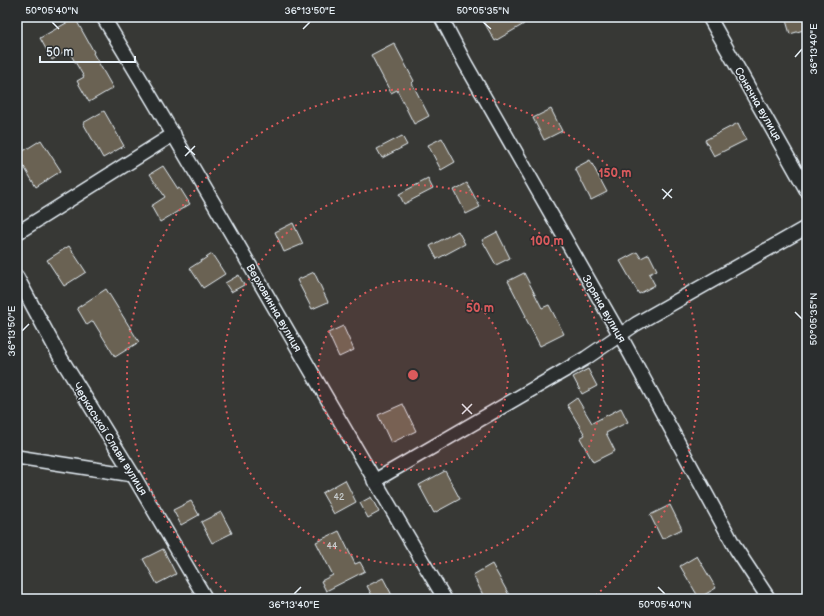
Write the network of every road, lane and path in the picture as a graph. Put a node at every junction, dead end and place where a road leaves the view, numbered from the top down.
1 (103, 17) edge
2 (441, 17) edge
3 (708, 17) edge
4 (174, 134) junction
5 (807, 191) edge
6 (807, 227) edge
7 (17, 233) edge
8 (17, 277) edge
9 (620, 335) junction
10 (17, 457) edge
11 (133, 475) junction
12 (374, 481) junction
13 (206, 599) edge
14 (445, 599) edge
15 (769, 599) edge

1 - 4 street, Верховинна вулиця
2 - 9 street, Зоряна вулиця
3 - 5 street, Сонячна вулиця
4 - 7 street
4 - 12 street, Верховинна вулиця
6 - 9 street
8 - 11 street, Черкаської Слави вулиця
9 - 12 street
9 - 15 street, Зоряна вулиця
10 - 11 street
11 - 13 street, Черкаської Слави вулиця
12 - 14 street, Верховинна вулиця

